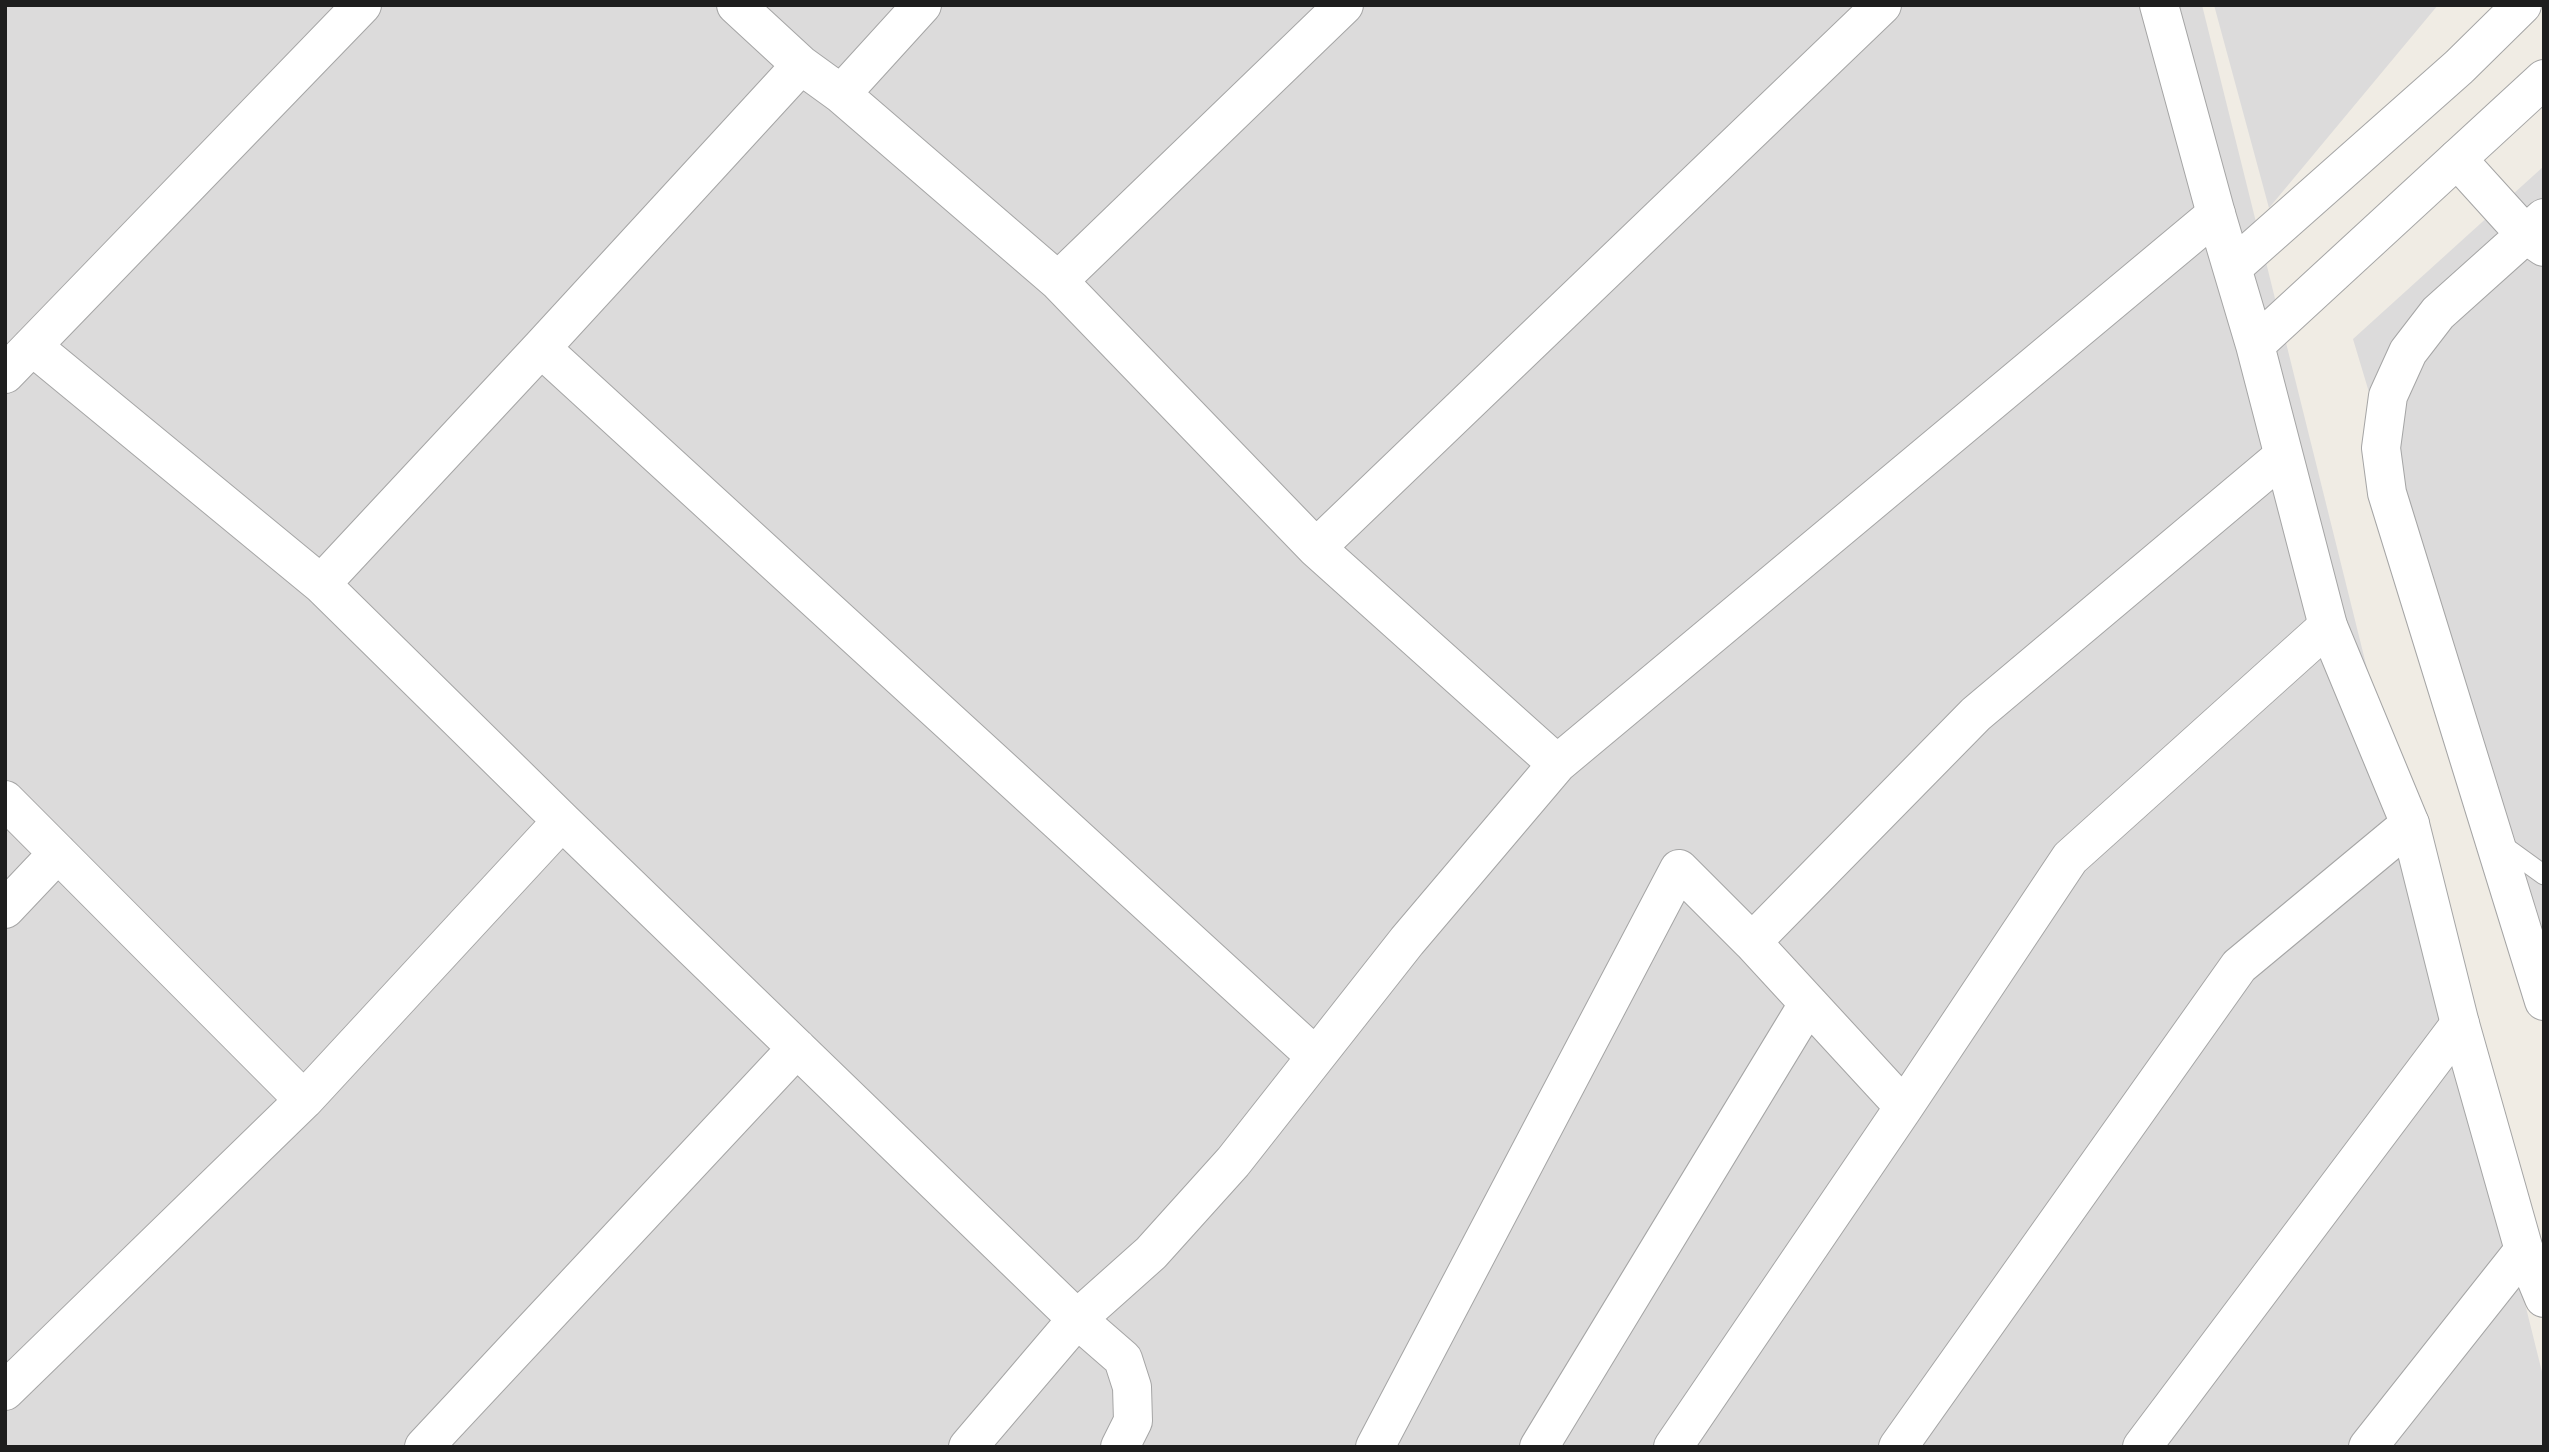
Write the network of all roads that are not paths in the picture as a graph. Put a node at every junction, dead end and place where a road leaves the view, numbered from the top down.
1 (362, 5) edge
2 (736, 5) edge
3 (922, 5) edge
4 (1344, 5) edge
5 (1882, 5) edge
6 (2159, 5) edge
7 (2522, 5) edge
8 (801, 65) junction
9 (2544, 79) edge
10 (841, 94) junction
11 (2456, 159) junction
12 (2216, 214) junction
13 (2538, 233) edge
14 (2232, 268) junction
15 (1058, 281) junction
16 (2255, 345) junction
17 (32, 346) junction
18 (541, 348) junction
19 (5, 374) edge
20 (2283, 456) junction
21 (1316, 548) junction
22 (321, 584) junction
23 (2328, 626) junction
24 (1557, 764) junction
25 (5, 800) edge
26 (562, 821) junction
27 (2410, 824) junction
28 (2494, 839) junction
29 (58, 853) junction
30 (2544, 875) edge
31 (5, 909) edge
32 (1752, 942) junction
33 (2544, 1001) edge
34 (1808, 1004) junction
35 (2460, 1024) junction
36 (797, 1048) junction
37 (1315, 1056) junction
38 (304, 1100) junction
39 (1905, 1107) junction
40 (2524, 1250) junction
41 (2544, 1298) edge
42 (1077, 1319) junction
43 (5, 1391) edge
44 (424, 1447) edge
45 (968, 1447) edge
46 (1120, 1447) edge
47 (1376, 1447) edge
48 (1539, 1447) edge
49 (1672, 1447) edge
50 (1898, 1447) edge
51 (2142, 1447) edge
52 (2368, 1447) edge

1 - 17 street
2 - 8 street
3 - 10 street
4 - 15 street
5 - 21 street
6 - 12 street
7 - 14 street
8 - 10 street
8 - 18 street
9 - 11 street
10 - 15 street
11 - 13 street
11 - 16 street
12 - 14 street
12 - 24 street
13 - 28 street
14 - 16 street
15 - 21 street
16 - 20 street
17 - 19 street
17 - 22 street
18 - 22 street
18 - 37 street
20 - 23 street
20 - 32 street
21 - 24 street
22 - 26 street
23 - 27 street
23 - 39 street
24 - 37 street
25 - 29 street
26 - 36 street
26 - 38 street
27 - 35 street
27 - 50 street
28 - 30 lane
28 - 33 street
29 - 31 street
29 - 38 street
32 - 34 street
32 - 47 street
34 - 39 street
34 - 48 street
35 - 40 street
35 - 51 street
36 - 42 street
36 - 44 street
37 - 42 street
38 - 43 street
39 - 49 street
40 - 41 street
40 - 52 street
42 - 45 street
42 - 46 street

